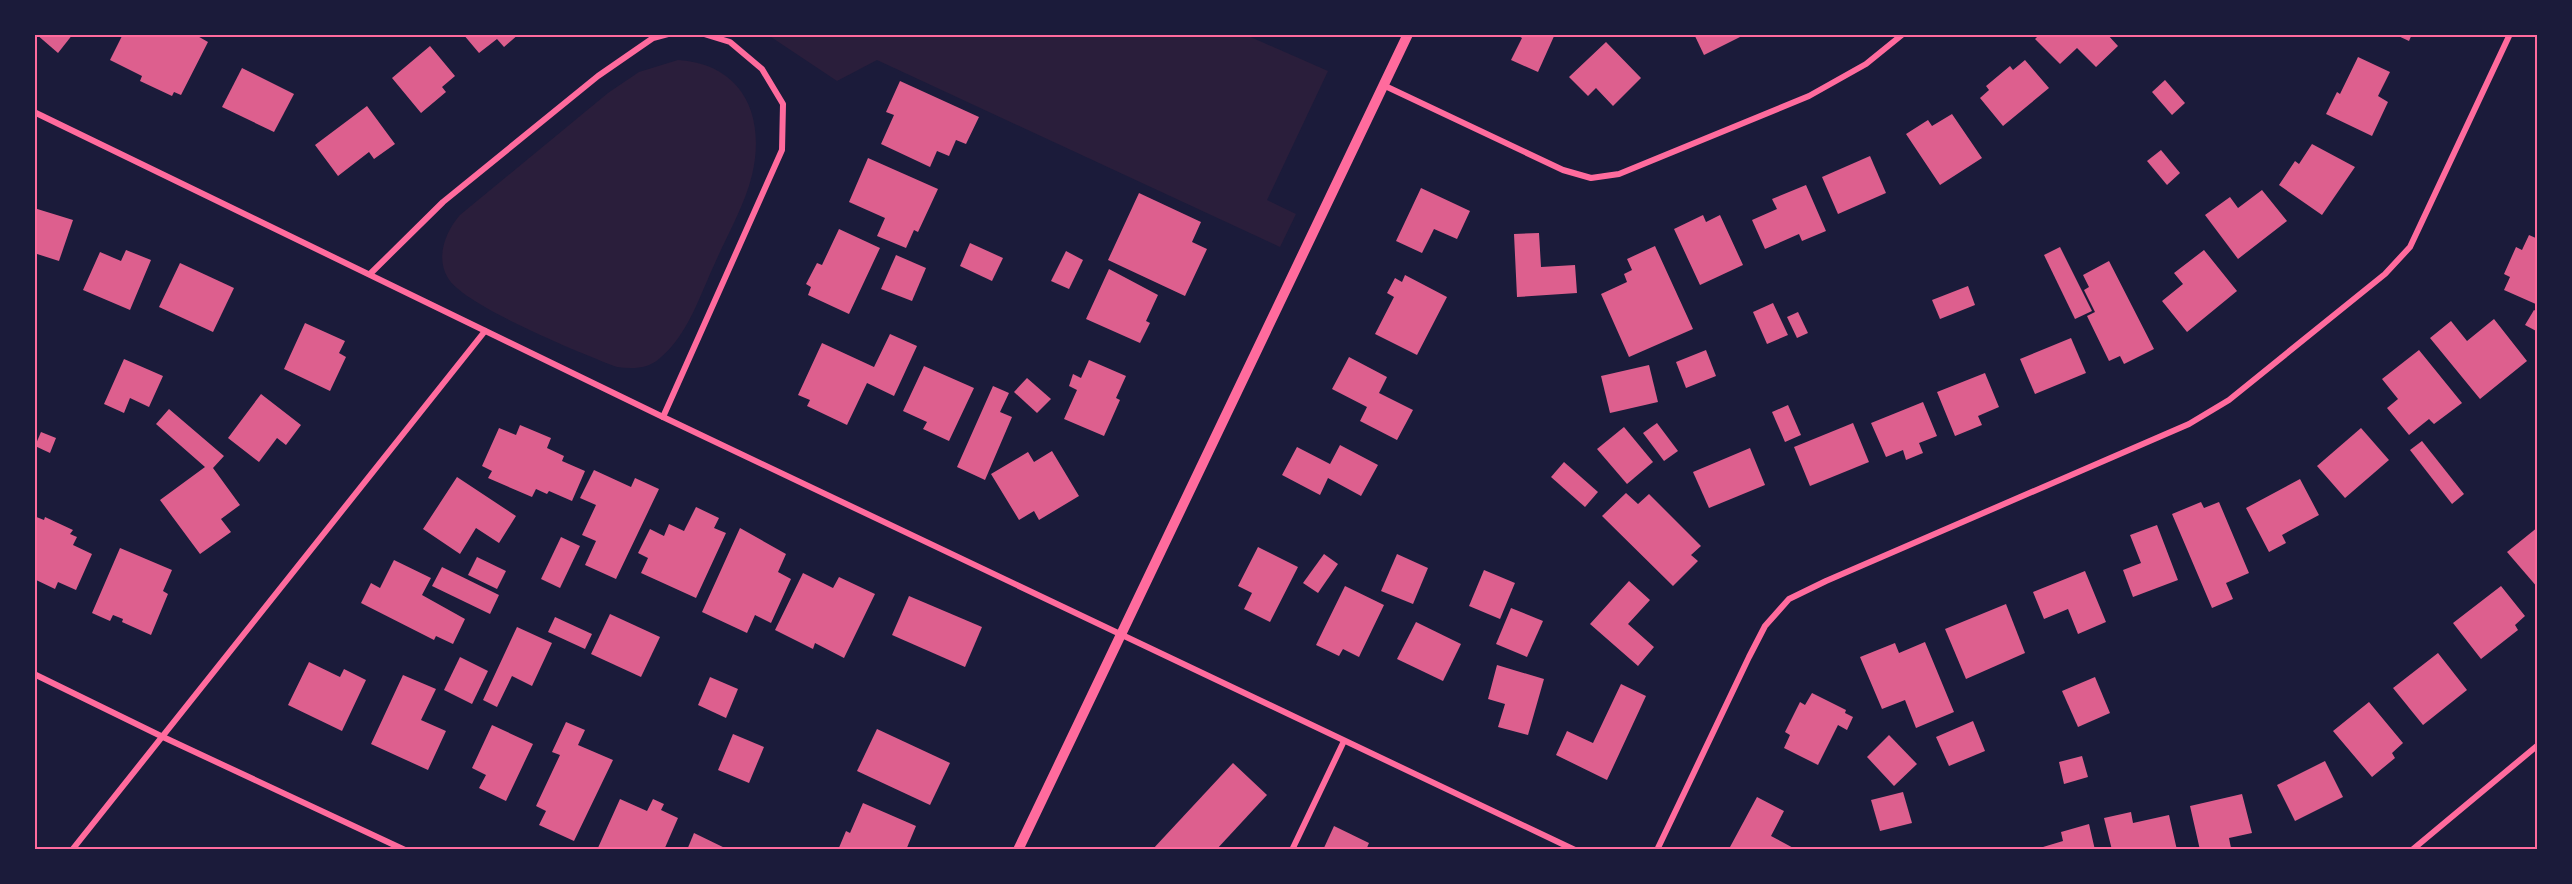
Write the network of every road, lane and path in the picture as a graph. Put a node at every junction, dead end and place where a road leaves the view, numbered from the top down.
1 (668, 34) edge
2 (704, 34) edge
3 (1408, 34) edge
4 (1903, 34) edge
5 (2510, 34) edge
6 (1383, 85) junction
7 (34, 112) edge
8 (370, 274) junction
9 (485, 331) junction
10 (663, 417) junction
11 (1122, 634) junction
12 (34, 674) edge
13 (163, 737) junction
14 (1344, 741) junction
15 (2538, 745) edge
16 (72, 849) edge
17 (405, 849) edge
18 (1018, 849) edge
19 (1292, 849) edge
20 (1575, 849) edge
21 (1657, 849) edge
22 (2412, 849) edge

1 - 8 street
2 - 10 street
3 - 6 street
4 - 6 street
5 - 21 street
6 - 11 street
7 - 8 street
8 - 9 street
9 - 10 street
9 - 13 street
10 - 11 street
11 - 14 street
11 - 18 street
12 - 13 street
13 - 16 street
13 - 17 street
14 - 19 street
14 - 20 street
15 - 22 street

